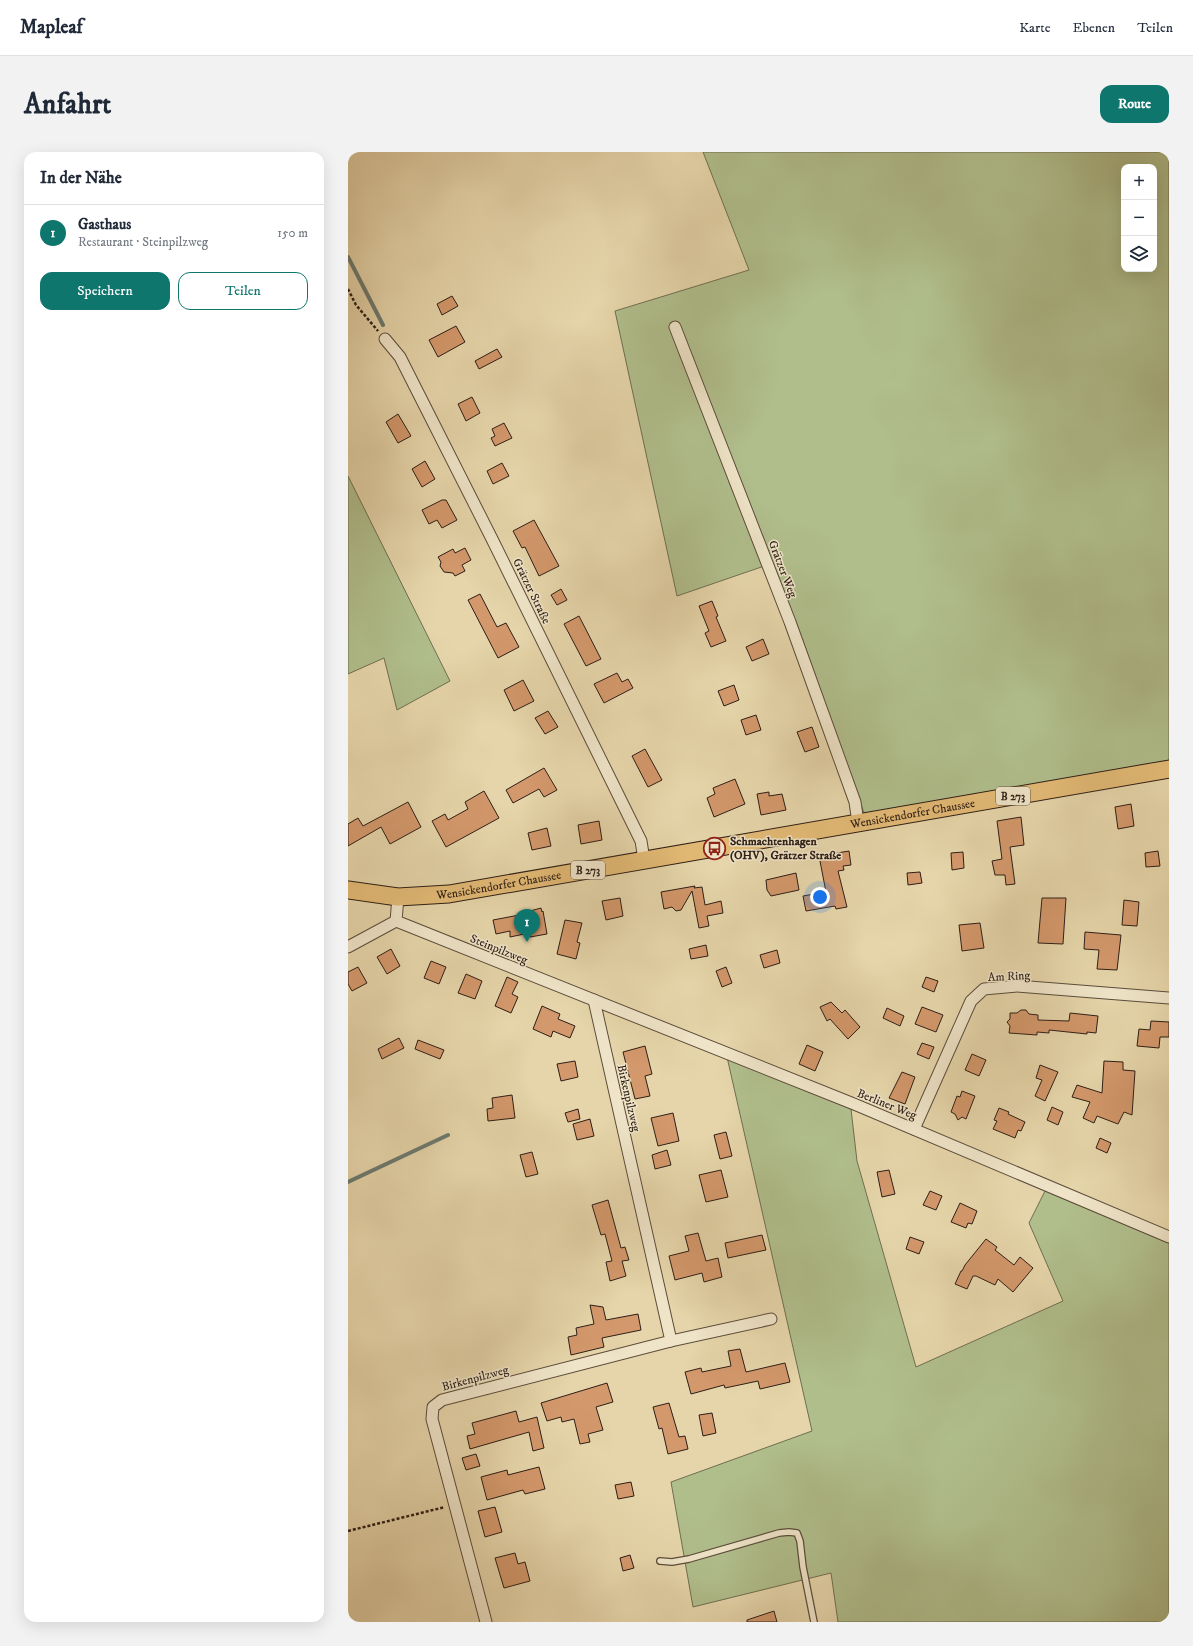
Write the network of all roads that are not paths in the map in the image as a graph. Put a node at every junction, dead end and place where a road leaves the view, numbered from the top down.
1 (676, 327) dead end
2 (385, 339) road end
3 (1169, 769) edge
4 (858, 823) junction
5 (644, 860) junction
6 (348, 890) edge
7 (398, 897) junction
8 (396, 921) junction
9 (348, 947) edge
10 (1169, 998) edge
11 (594, 1000) junction
12 (914, 1129) junction
13 (1169, 1238) edge
14 (771, 1319) dead end
15 (671, 1341) junction
16 (660, 1561) dead end
17 (486, 1622) edge
18 (814, 1622) edge

1 - 4 street, Grätzer Weg
2 - 5 street, Grätzer Straße
3 - 4 main road, Wensickendorfer Chaussee / B 273
4 - 5 main road, Wensickendorfer Chaussee / B 273
5 - 7 main road, Wensickendorfer Chaussee / B 273
6 - 7 main road, Wensickendorfer Chaussee / B 273
7 - 8 street
8 - 9 street
8 - 11 street, Steinpilzweg
10 - 12 street, Am Ring
11 - 12 street, Berliner Weg
11 - 15 street, Birkenpilzweg
12 - 13 street, Berliner Weg
14 - 15 street, Birkenpilzweg
15 - 17 street, Birkenpilzweg
16 - 18 lane

